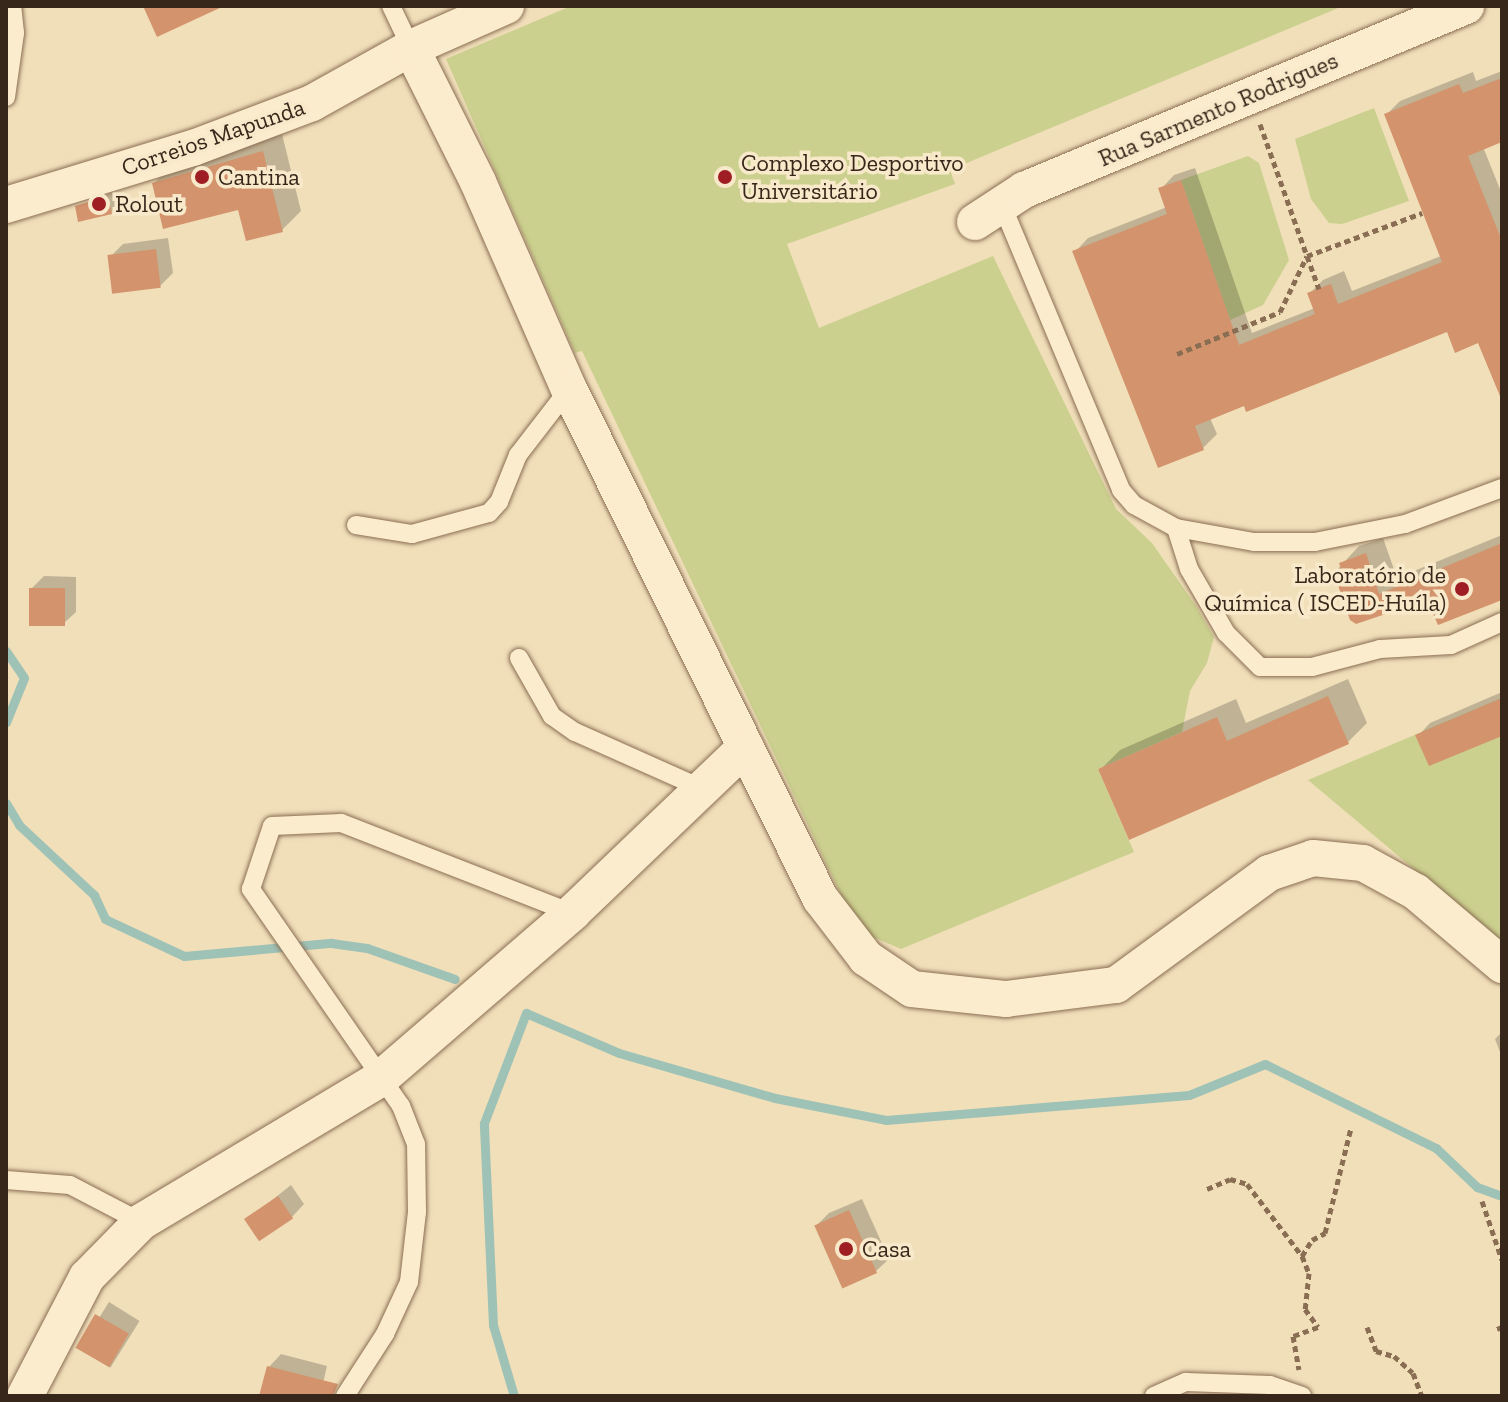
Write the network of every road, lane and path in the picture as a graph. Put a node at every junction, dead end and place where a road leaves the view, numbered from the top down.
1 (12, 6) edge
2 (391, 6) edge
3 (506, 6) edge
4 (1466, 6) edge
5 (411, 48) junction
6 (1250, 96) junction
7 (6, 97) edge
8 (6, 205) edge
9 (988, 213) joint
10 (1422, 213) dead end
11 (1307, 256) junction
12 (1319, 289) dead end
13 (1177, 354) dead end
14 (569, 389) junction
15 (1502, 488) edge
16 (356, 525) dead end
17 (1176, 528) junction
18 (1502, 622) edge
19 (519, 658) dead end
20 (746, 747) junction
21 (703, 789) junction
22 (572, 913) junction
23 (1502, 965) edge
24 (380, 1079) junction
25 (1351, 1128) dead end
26 (6, 1180) edge
27 (1207, 1189) dead end
28 (1482, 1201) dead end
29 (141, 1222) junction
30 (1302, 1256) junction
31 (1502, 1260) edge
32 (1367, 1327) dead end
33 (25, 1396) edge
34 (345, 1396) edge
35 (1154, 1396) edge
36 (1301, 1396) edge
37 (1422, 1396) edge

1 - 7 lane
2 - 5 lane
3 - 5 street, Correios Mapunda
4 - 6 street, Rua Sarmento Rodrigues
5 - 8 street, Correios Mapunda
5 - 14 street
6 - 9 street, Rua Sarmento Rodrigues
6 - 11 path
9 - 17 lane
10 - 11 path
11 - 12 path
11 - 13 path
14 - 16 lane
14 - 20 street
15 - 17 lane
17 - 18 lane
19 - 21 lane
20 - 21 street
20 - 23 street
21 - 22 street
22 - 24 street
22 - 24 lane
24 - 29 street
24 - 34 lane
25 - 30 path
26 - 29 lane
27 - 30 path
28 - 31 path
29 - 33 street
30 - 36 path
32 - 37 path
35 - 36 lane

